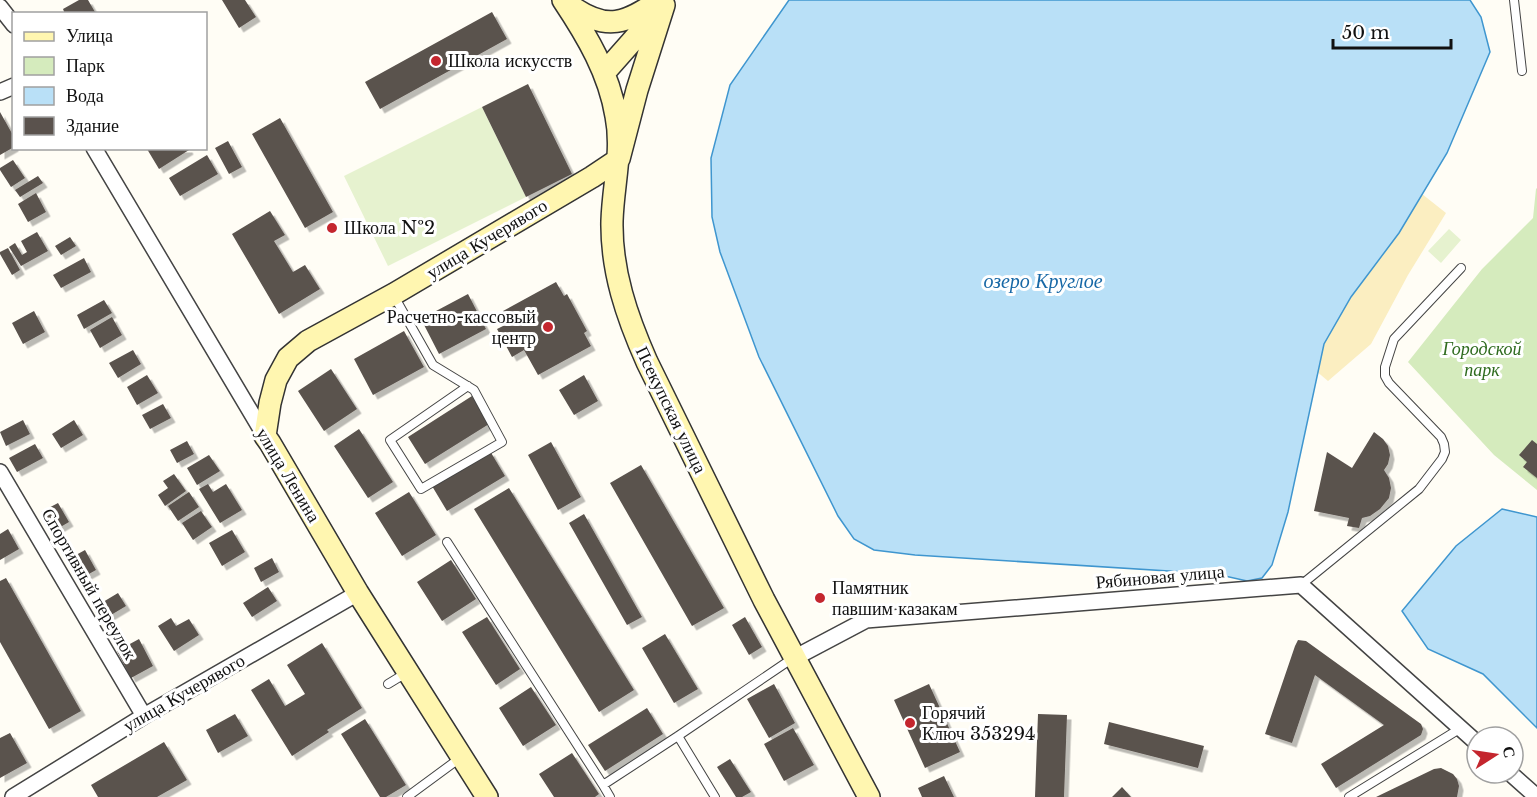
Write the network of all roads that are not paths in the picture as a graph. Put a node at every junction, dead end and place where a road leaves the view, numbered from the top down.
1 (1514, 0) edge
2 (564, 1) edge
3 (664, 2) edge
4 (0, 7) edge
5 (12, 22) edge
6 (1522, 71) dead end
7 (604, 73) junction
8 (95, 150) edge
9 (619, 159) junction
10 (1461, 268) dead end
11 (394, 294) junction
12 (468, 386) junction
13 (265, 436) junction
14 (0, 472) edge
15 (447, 542) dead end
16 (1301, 585) junction
17 (358, 593) junction
18 (796, 657) junction
19 (407, 672) junction
20 (388, 684) dead end
21 (144, 716) junction
22 (1461, 728) junction
23 (1465, 732) edge
24 (678, 736) junction
25 (461, 757) junction
26 (603, 785) junction
27 (1524, 785) edge
28 (13, 797) edge
29 (407, 797) edge
30 (487, 797) edge
31 (610, 797) edge
32 (715, 797) edge
33 (869, 797) edge
34 (1349, 797) edge
35 (1537, 797) edge

1 - 6 lane
2 - 3 street
2 - 7 street, Псекупская улица
3 - 7 street
3 - 9 street
4 - 5 street
7 - 9 street, Псекупская улица
8 - 13 street, улица Ленина
9 - 11 street, улица Кучерявого
9 - 18 street, Псекупская улица
10 - 16 lane
11 - 12 lane
11 - 13 street, улица Кучерявого
12 - 12 lane
13 - 17 street, улица Ленина
14 - 21 street, Спортивный переулок
15 - 26 lane
16 - 18 street, Рябиновая улица
16 - 22 street
17 - 19 street, улица Ленина
17 - 21 street, улица Кучерявого
18 - 24 lane
18 - 33 street, Псекупская улица
19 - 20 lane
19 - 25 street, улица Ленина
21 - 28 street, улица Кучерявого
22 - 23 street
22 - 34 lane
24 - 26 lane
24 - 32 lane
25 - 29 lane
25 - 30 street, улица Ленина
26 - 31 lane
27 - 35 street

